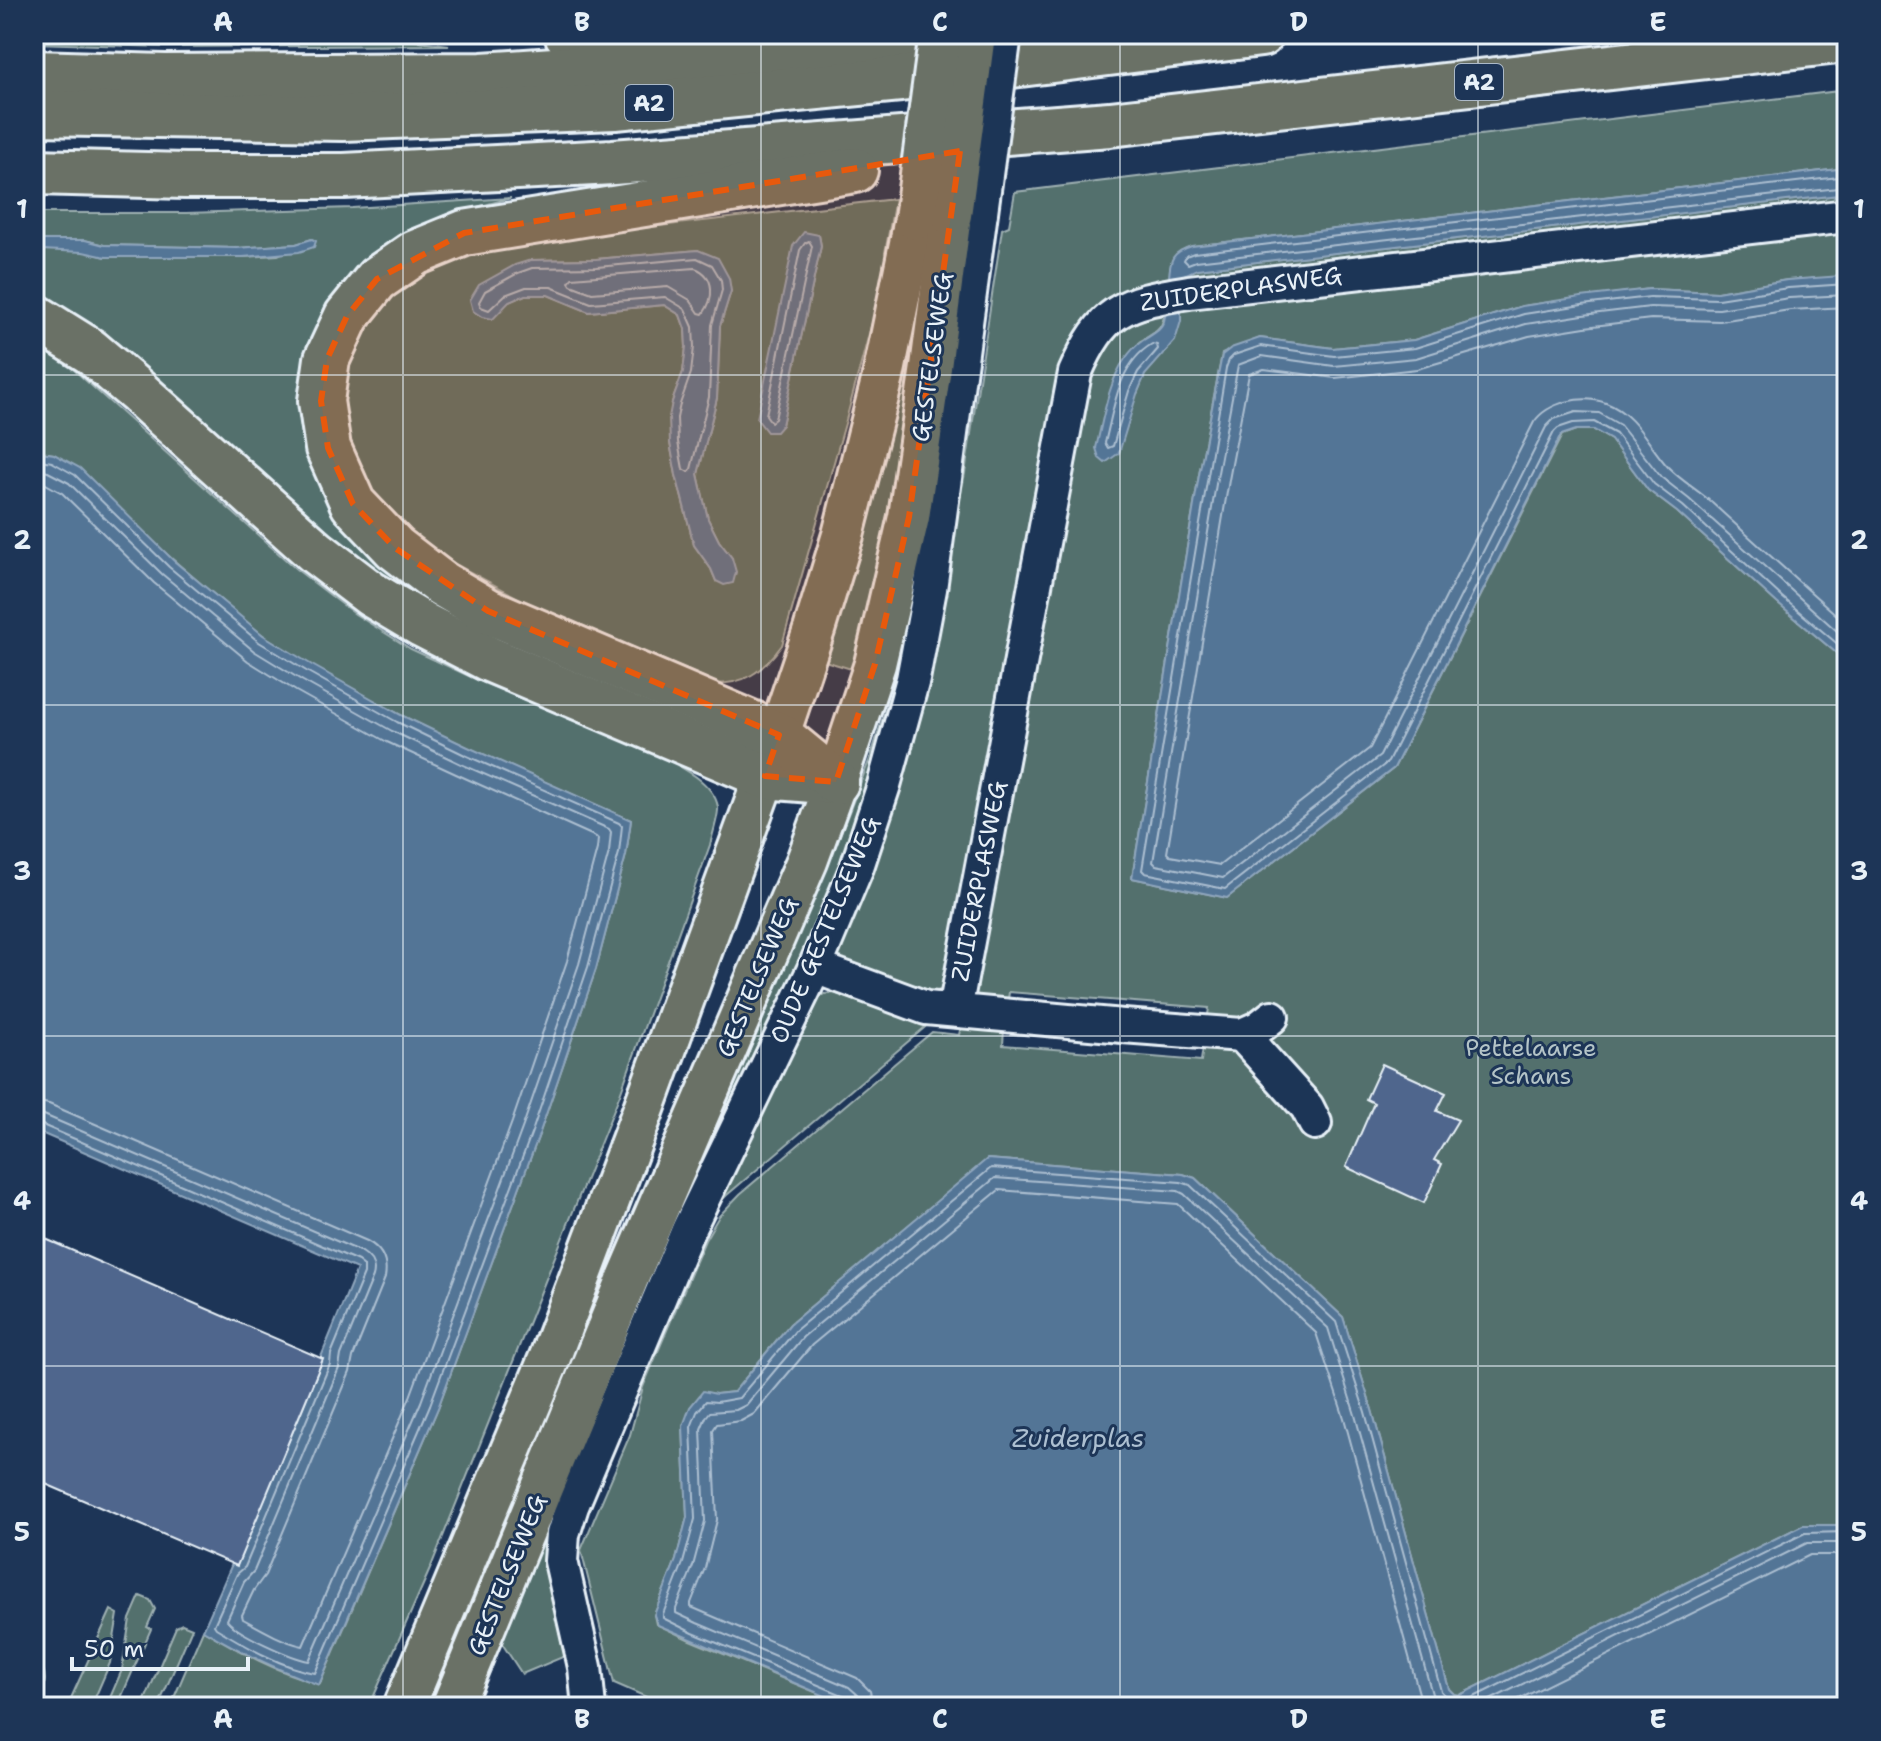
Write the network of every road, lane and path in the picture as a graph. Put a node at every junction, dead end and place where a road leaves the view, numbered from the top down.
1 (567, 34) edge
2 (938, 34) edge
3 (975, 34) edge
4 (1005, 34) edge
5 (1261, 34) edge
6 (1847, 40) edge
7 (795, 50) junction
8 (34, 73) edge
9 (34, 113) edge
10 (1110, 124) junction
11 (34, 172) edge
12 (949, 215) junction
13 (1847, 216) edge
14 (34, 316) edge
15 (779, 735) junction
16 (765, 776) junction
17 (836, 782) junction
18 (815, 967) junction
19 (955, 1010) junction
20 (1272, 1017) dead end
21 (1242, 1035) junction
22 (1315, 1123) dead end
23 (404, 1707) edge
24 (452, 1707) edge
25 (589, 1707) edge

1 - 7 highway, A2
2 - 7 highway, A2
2 - 12 main road, bridge
3 - 12 main road, bridge
4 - 12 street, OUDE GESTELSEWEG, bridge
5 - 9 highway, A2
6 - 10 highway, A2
7 - 8 highway, A2
10 - 11 highway, A2
10 - 15 highway, A2
12 - 15 main road, GESTELSEWEG
12 - 17 main road, GESTELSEWEG
12 - 18 street, OUDE GESTELSEWEG
13 - 19 street, ZUIDERPLASWEG
14 - 16 highway
15 - 16 main road, GESTELSEWEG
15 - 17 highway
16 - 17 highway
16 - 23 main road, GESTELSEWEG
17 - 24 main road, GESTELSEWEG
18 - 19 street
18 - 25 street, OUDE GESTELSEWEG
19 - 21 street
20 - 21 street
21 - 22 street

